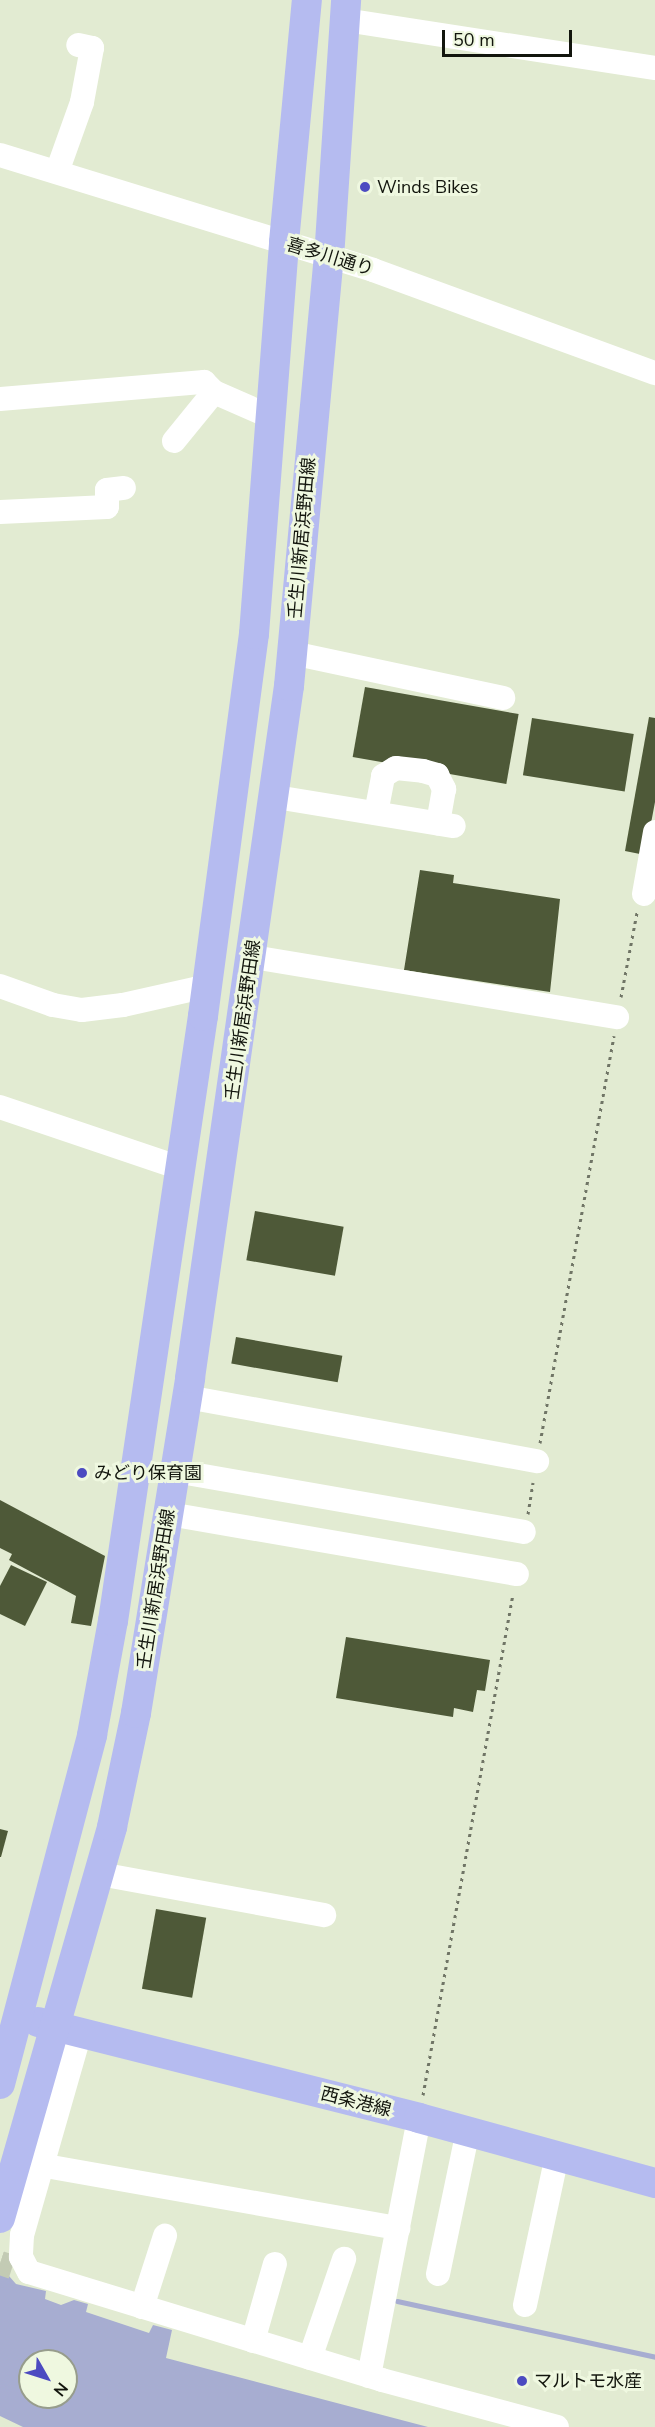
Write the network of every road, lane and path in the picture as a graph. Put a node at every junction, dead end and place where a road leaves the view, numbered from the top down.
1 (307, 0) edge
2 (345, 10) edge
3 (78, 45) dead end
4 (655, 68) edge
5 (0, 155) edge
6 (57, 172) junction
7 (284, 242) junction
8 (329, 258) junction
9 (655, 373) edge
10 (214, 392) junction
11 (0, 399) edge
12 (271, 417) junction
13 (174, 441) dead end
14 (124, 488) dead end
15 (0, 512) edge
16 (292, 653) junction
17 (504, 698) dead end
18 (276, 797) junction
19 (376, 813) junction
20 (655, 832) edge
21 (644, 894) joint
22 (252, 957) junction
23 (0, 986) edge
24 (207, 986) junction
25 (617, 1017) junction
26 (0, 1107) edge
27 (180, 1168) junction
28 (187, 1397) junction
29 (537, 1461) junction
30 (175, 1471) junction
31 (169, 1514) junction
32 (525, 1532) joint
33 (517, 1574) joint
34 (100, 1874) junction
35 (324, 1915) dead end
36 (9, 2015) edge
37 (68, 2030) junction
38 (0, 2084) edge
39 (419, 2118) junction
40 (468, 2131) junction
41 (557, 2156) junction
42 (40, 2165) junction
43 (655, 2183) edge
44 (0, 2218) edge
45 (398, 2229) junction
46 (165, 2236) dead end
47 (344, 2259) dead end
48 (275, 2264) dead end
49 (439, 2274) dead end
50 (527, 2306) dead end
51 (142, 2307) junction
52 (253, 2341) junction
53 (310, 2358) junction
54 (369, 2376) junction
55 (557, 2427) edge

1 - 7 main road, 壬生川新居浜野田線
2 - 4 street
2 - 8 main road, 壬生川新居浜野田線
3 - 6 street
5 - 6 street, 喜多川通り
6 - 7 street, 喜多川通り
7 - 8 street, 喜多川通り
7 - 12 main road, 壬生川新居浜野田線
8 - 9 street, 喜多川通り
8 - 16 main road, 壬生川新居浜野田線
10 - 11 street
10 - 12 street
10 - 13 street
12 - 24 main road, 壬生川新居浜野田線
14 - 15 street
16 - 17 street
16 - 18 main road, 壬生川新居浜野田線
18 - 19 street
18 - 22 main road, 壬生川新居浜野田線
19 - 19 street
20 - 21 street
21 - 25 path
22 - 25 street
22 - 28 main road, 壬生川新居浜野田線
23 - 24 street
24 - 27 main road, 壬生川新居浜野田線
25 - 29 path
26 - 27 street
27 - 36 main road, 壬生川新居浜野田線
28 - 29 street
28 - 30 main road, 壬生川新居浜野田線
29 - 32 path
30 - 31 main road, 壬生川新居浜野田線
30 - 32 street
31 - 33 street
31 - 34 main road, 壬生川新居浜野田線
33 - 39 path
34 - 35 street
34 - 37 main road, 壬生川新居浜野田線
36 - 37 main road
36 - 38 main road, 壬生川新居浜野田線
37 - 39 main road, 西条港線
37 - 42 street
37 - 44 main road, 壬生川新居浜野田線
39 - 40 main road, 西条港線
39 - 45 street
40 - 41 main road, 西条港線
40 - 49 street
41 - 43 main road, 西条港線
41 - 50 street
42 - 45 street
42 - 51 street
45 - 54 street
46 - 51 street
47 - 53 street
48 - 52 street
51 - 52 street
52 - 53 street
53 - 54 street
54 - 55 street

